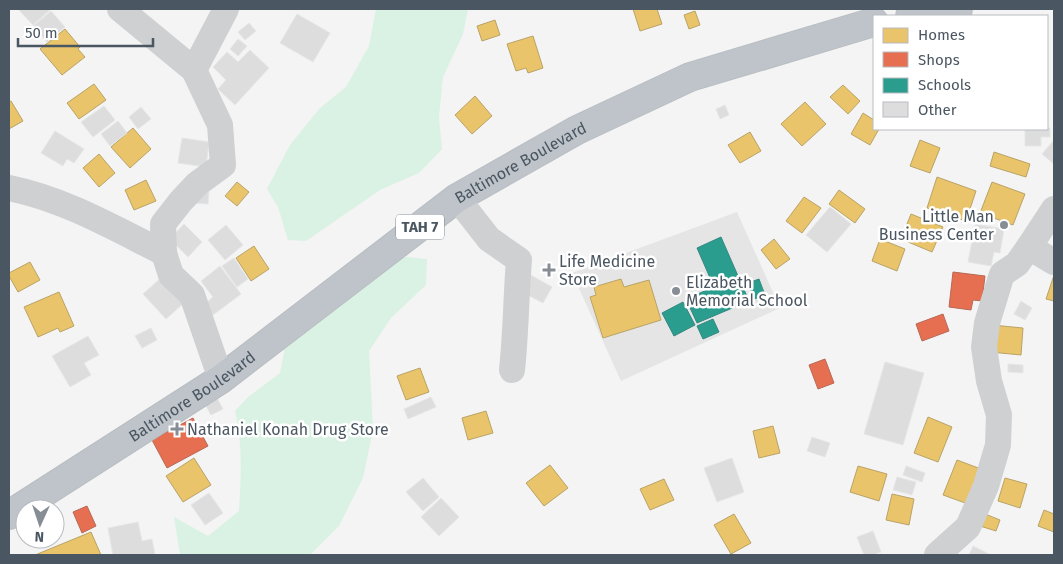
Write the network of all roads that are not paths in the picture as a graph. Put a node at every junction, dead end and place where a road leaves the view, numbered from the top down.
1 (120, 9) edge
2 (226, 9) edge
3 (958, 9) edge
4 (917, 15) edge
5 (873, 22) edge
6 (194, 70) junction
7 (9, 188) edge
8 (457, 198) junction
9 (1054, 209) edge
10 (1029, 247) junction
11 (164, 253) junction
12 (1054, 262) edge
13 (512, 370) dead end
14 (221, 379) junction
15 (9, 515) edge
16 (937, 555) edge

1 - 6 street
2 - 6 street
3 - 4 highway
5 - 8 highway, Baltimore Boulevard / TAH 7
6 - 11 street
7 - 11 street
8 - 13 street
8 - 14 highway, Baltimore Boulevard / TAH 7
9 - 10 street
10 - 12 street
10 - 16 street
11 - 14 street
14 - 15 highway, Baltimore Boulevard / TAH 7

